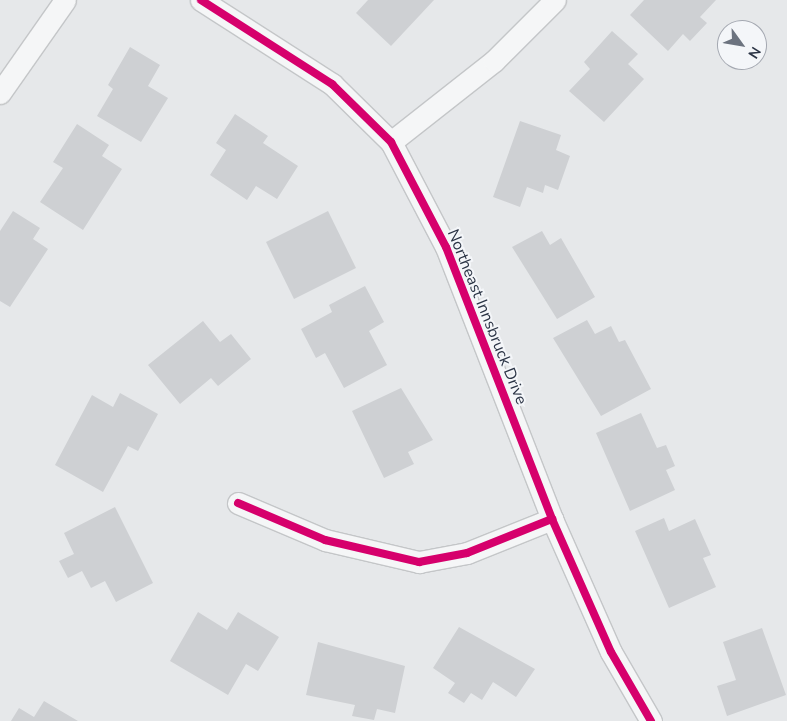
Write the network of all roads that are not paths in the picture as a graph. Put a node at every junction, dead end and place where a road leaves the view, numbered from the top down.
1 (65, 0) edge
2 (202, 0) edge
3 (555, 0) edge
4 (0, 93) edge
5 (391, 142) junction
6 (238, 503) dead end
7 (552, 519) junction
8 (652, 721) edge

1 - 4 street
2 - 5 street, Northeast Innsbruck Drive
3 - 5 street
5 - 7 street, Northeast Innsbruck Drive
6 - 7 street
7 - 8 street, Northeast Innsbruck Drive

